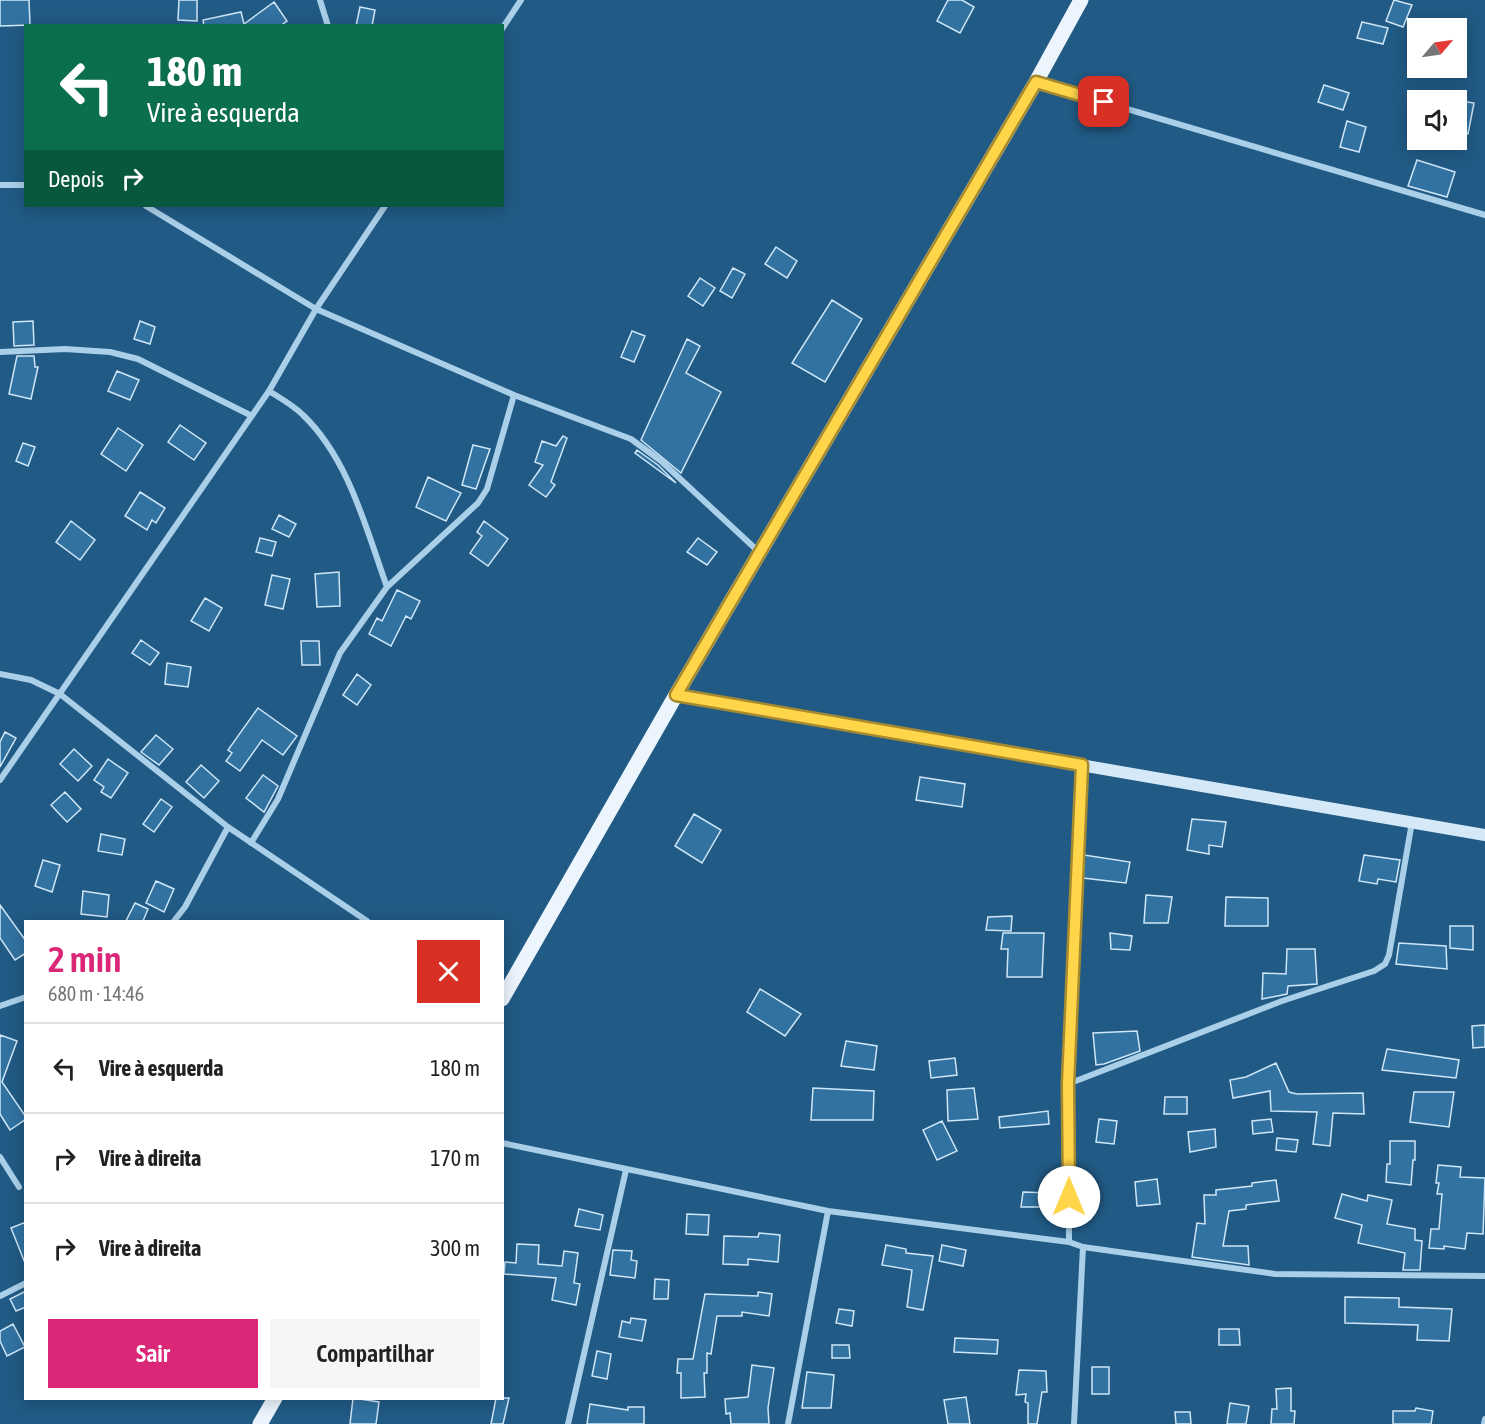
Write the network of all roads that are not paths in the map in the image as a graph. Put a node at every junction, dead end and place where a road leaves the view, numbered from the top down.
1 (320, 0) edge
2 (521, 0) edge
3 (1080, 0) edge
4 (327, 24) edge
5 (504, 25) edge
6 (1036, 82) junction
7 (0, 185) edge
8 (24, 185) edge
9 (148, 207) edge
10 (384, 207) edge
11 (1485, 215) edge
12 (316, 309) junction
13 (0, 352) edge
14 (269, 391) junction
15 (514, 395) junction
16 (252, 416) junction
17 (759, 552) junction
18 (387, 587) junction
19 (0, 674) edge
20 (60, 694) junction
21 (676, 695) junction
22 (1082, 765) junction
23 (0, 780) edge
24 (1412, 822) junction
25 (228, 827) junction
26 (1485, 835) edge
27 (251, 843) junction
28 (175, 920) edge
29 (366, 920) edge
30 (504, 996) edge
31 (24, 998) edge
32 (0, 1006) edge
33 (1068, 1084) junction
34 (504, 1143) edge
35 (0, 1157) edge
36 (626, 1170) junction
37 (19, 1187) dead end
38 (828, 1211) junction
39 (1069, 1242) junction
40 (1083, 1247) junction
41 (1485, 1276) edge
42 (24, 1284) edge
43 (0, 1296) edge
44 (274, 1400) edge
45 (1485, 1419) edge
46 (260, 1424) edge
47 (568, 1424) edge
48 (788, 1424) edge
49 (1074, 1424) edge
50 (1484, 1424) edge

1 - 4 street
2 - 5 street
3 - 6 main road
6 - 11 street
6 - 17 main road
7 - 8 street
9 - 12 street
10 - 12 street
12 - 14 street
12 - 15 street
13 - 16 street
14 - 16 street
14 - 18 street
15 - 17 street
15 - 18 street
16 - 20 street
17 - 21 main road
18 - 27 street
19 - 20 street
20 - 23 street
20 - 25 street
21 - 22 street
21 - 30 main road
22 - 24 street
22 - 33 street
24 - 26 street
24 - 33 street
25 - 27 street
25 - 28 street
27 - 29 street
31 - 32 street
33 - 39 street
34 - 36 street
35 - 37 street
36 - 38 street
36 - 47 street
38 - 39 street
38 - 48 street
39 - 40 street
40 - 41 street
40 - 49 street
42 - 43 street
44 - 46 main road
45 - 50 street

